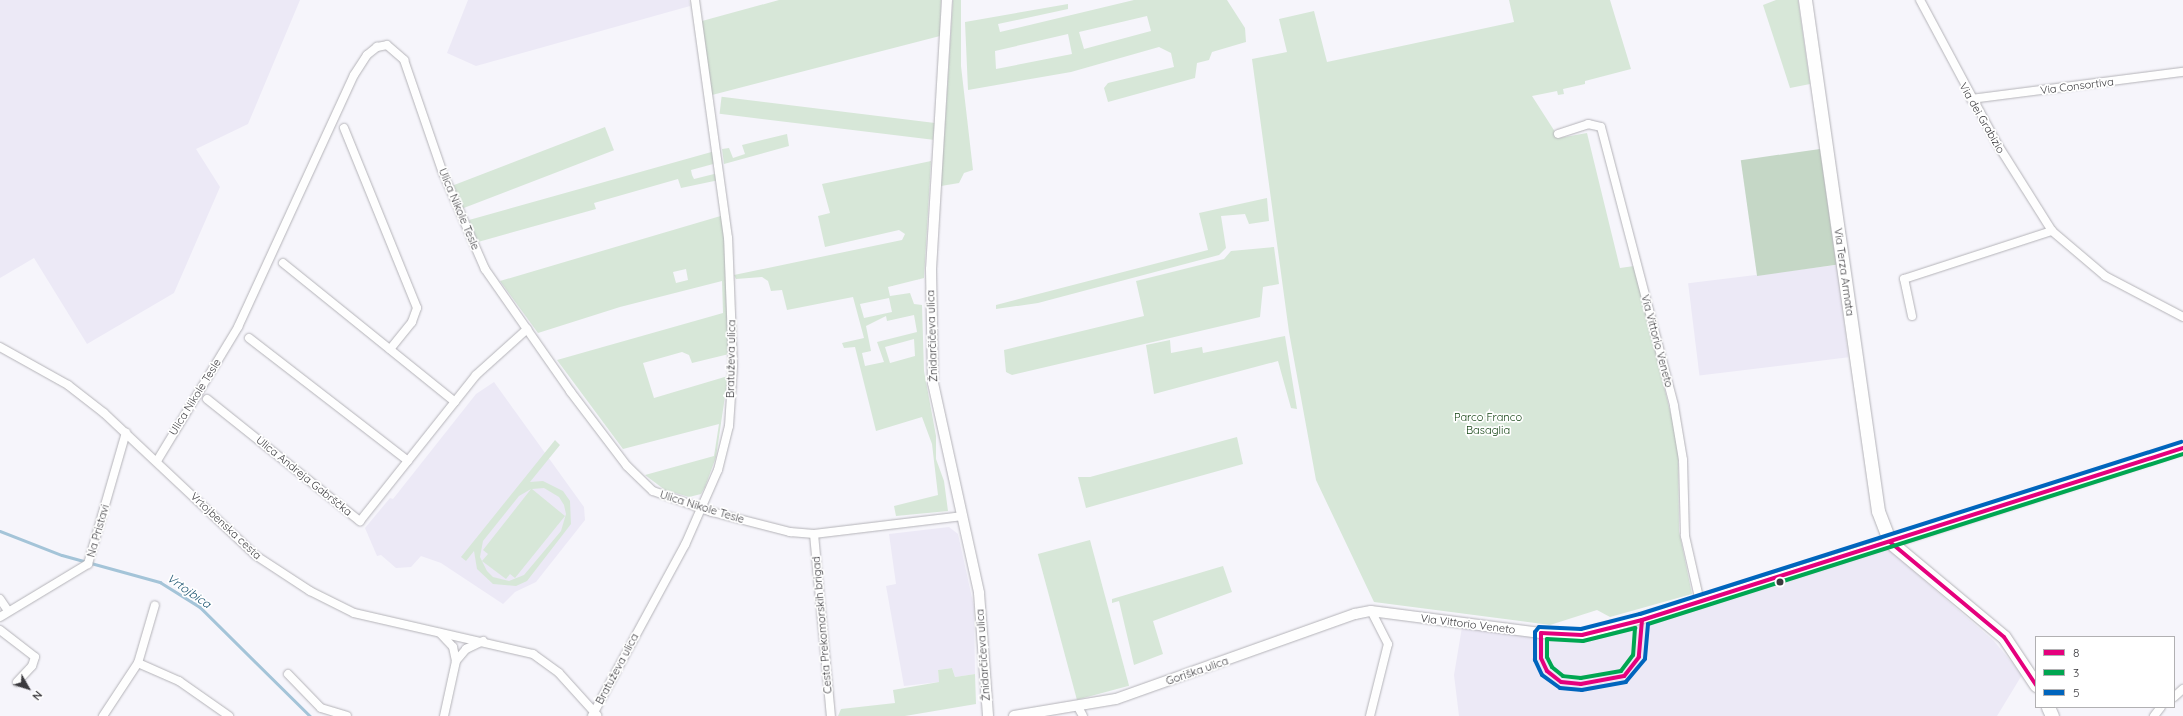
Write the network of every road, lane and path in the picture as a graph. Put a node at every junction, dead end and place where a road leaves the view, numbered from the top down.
1 (695, 0) edge
2 (947, 0) edge
3 (1805, 0) edge
4 (1920, 0) edge
5 (2183, 72) edge
6 (1972, 99) junction
7 (344, 128) dead end
8 (1558, 134) dead end
9 (2052, 231) junction
10 (283, 263) dead end
11 (1912, 316) dead end
12 (2183, 317) edge
13 (527, 329) junction
14 (249, 338) dead end
15 (0, 347) edge
16 (390, 349) junction
17 (207, 398) dead end
18 (455, 402) junction
19 (126, 432) junction
20 (2183, 448) edge
21 (157, 461) junction
22 (408, 461) junction
23 (701, 509) junction
24 (963, 516) junction
25 (814, 534) junction
26 (1890, 542) junction
27 (0, 599) edge
28 (1700, 602) junction
29 (155, 605) dead end
30 (8, 611) junction
31 (1374, 612) junction
32 (0, 617) edge
33 (0, 630) edge
34 (439, 633) junction
35 (484, 641) junction
36 (456, 661) junction
37 (138, 663) junction
38 (288, 674) dead end
39 (17, 682) dead end
40 (2035, 684) edge
41 (2183, 689) edge
42 (2175, 695) edge
43 (2160, 708) edge
44 (1080, 711) edge
45 (1051, 713) edge
46 (595, 715) edge
47 (103, 716) edge
48 (229, 716) edge
49 (347, 716) edge
50 (444, 716) edge
51 (831, 716) edge
52 (988, 716) edge
53 (1014, 716) edge
54 (1370, 716) edge
55 (2154, 716) edge

1 - 23 street, Bratuževa ulica
2 - 24 street, Žnidarčičeva ulica
3 - 26 main road, Via Terza Armata
4 - 6 street, Via dei Grabizio
5 - 6 street, Via Consortiva
6 - 9 street, Via dei Grabizio
7 - 16 street
8 - 28 street, Via Vittorio Veneto
9 - 11 street
9 - 12 street, Via dei Grabizio
10 - 16 street
13 - 18 street, Ulica Andreja Gabrščka
13 - 21 street, Ulica Nikole Tesle
13 - 23 street, Ulica Nikole Tesle
14 - 22 street
15 - 19 street, Vrtojbenska cesta
16 - 18 street
17 - 22 street, Ulica Andreja Gabrščka
18 - 22 street, Ulica Andreja Gabrščka
19 - 21 street, Vrtojbenska cesta
19 - 30 street, Na Pristavi
20 - 26 main road, Via Vittorio Veneto
21 - 34 street, Vrtojbenska cesta
23 - 25 street, Ulica Nikole Tesle
23 - 46 street, Bratuževa ulica
24 - 25 street, Ulica Nikole Tesle
24 - 52 street, Žnidarčičeva ulica
25 - 51 street, Cesta Prekomorskih brigad
26 - 28 street, Via Vittorio Veneto
26 - 40 main road
27 - 30 street
28 - 31 street, Via Vittorio Veneto
29 - 37 street
30 - 32 street, Na Pristavi
31 - 44 street, Goriška ulica
31 - 54 street
33 - 39 street
34 - 35 street, Vrtojbenska cesta
34 - 36 street
35 - 36 street
35 - 46 street, Vrtojbenska cesta
36 - 50 street
37 - 47 street
37 - 48 street
38 - 49 street
41 - 42 street
43 - 55 street
44 - 45 street, Goriška ulica
45 - 53 street, Goriška ulica

